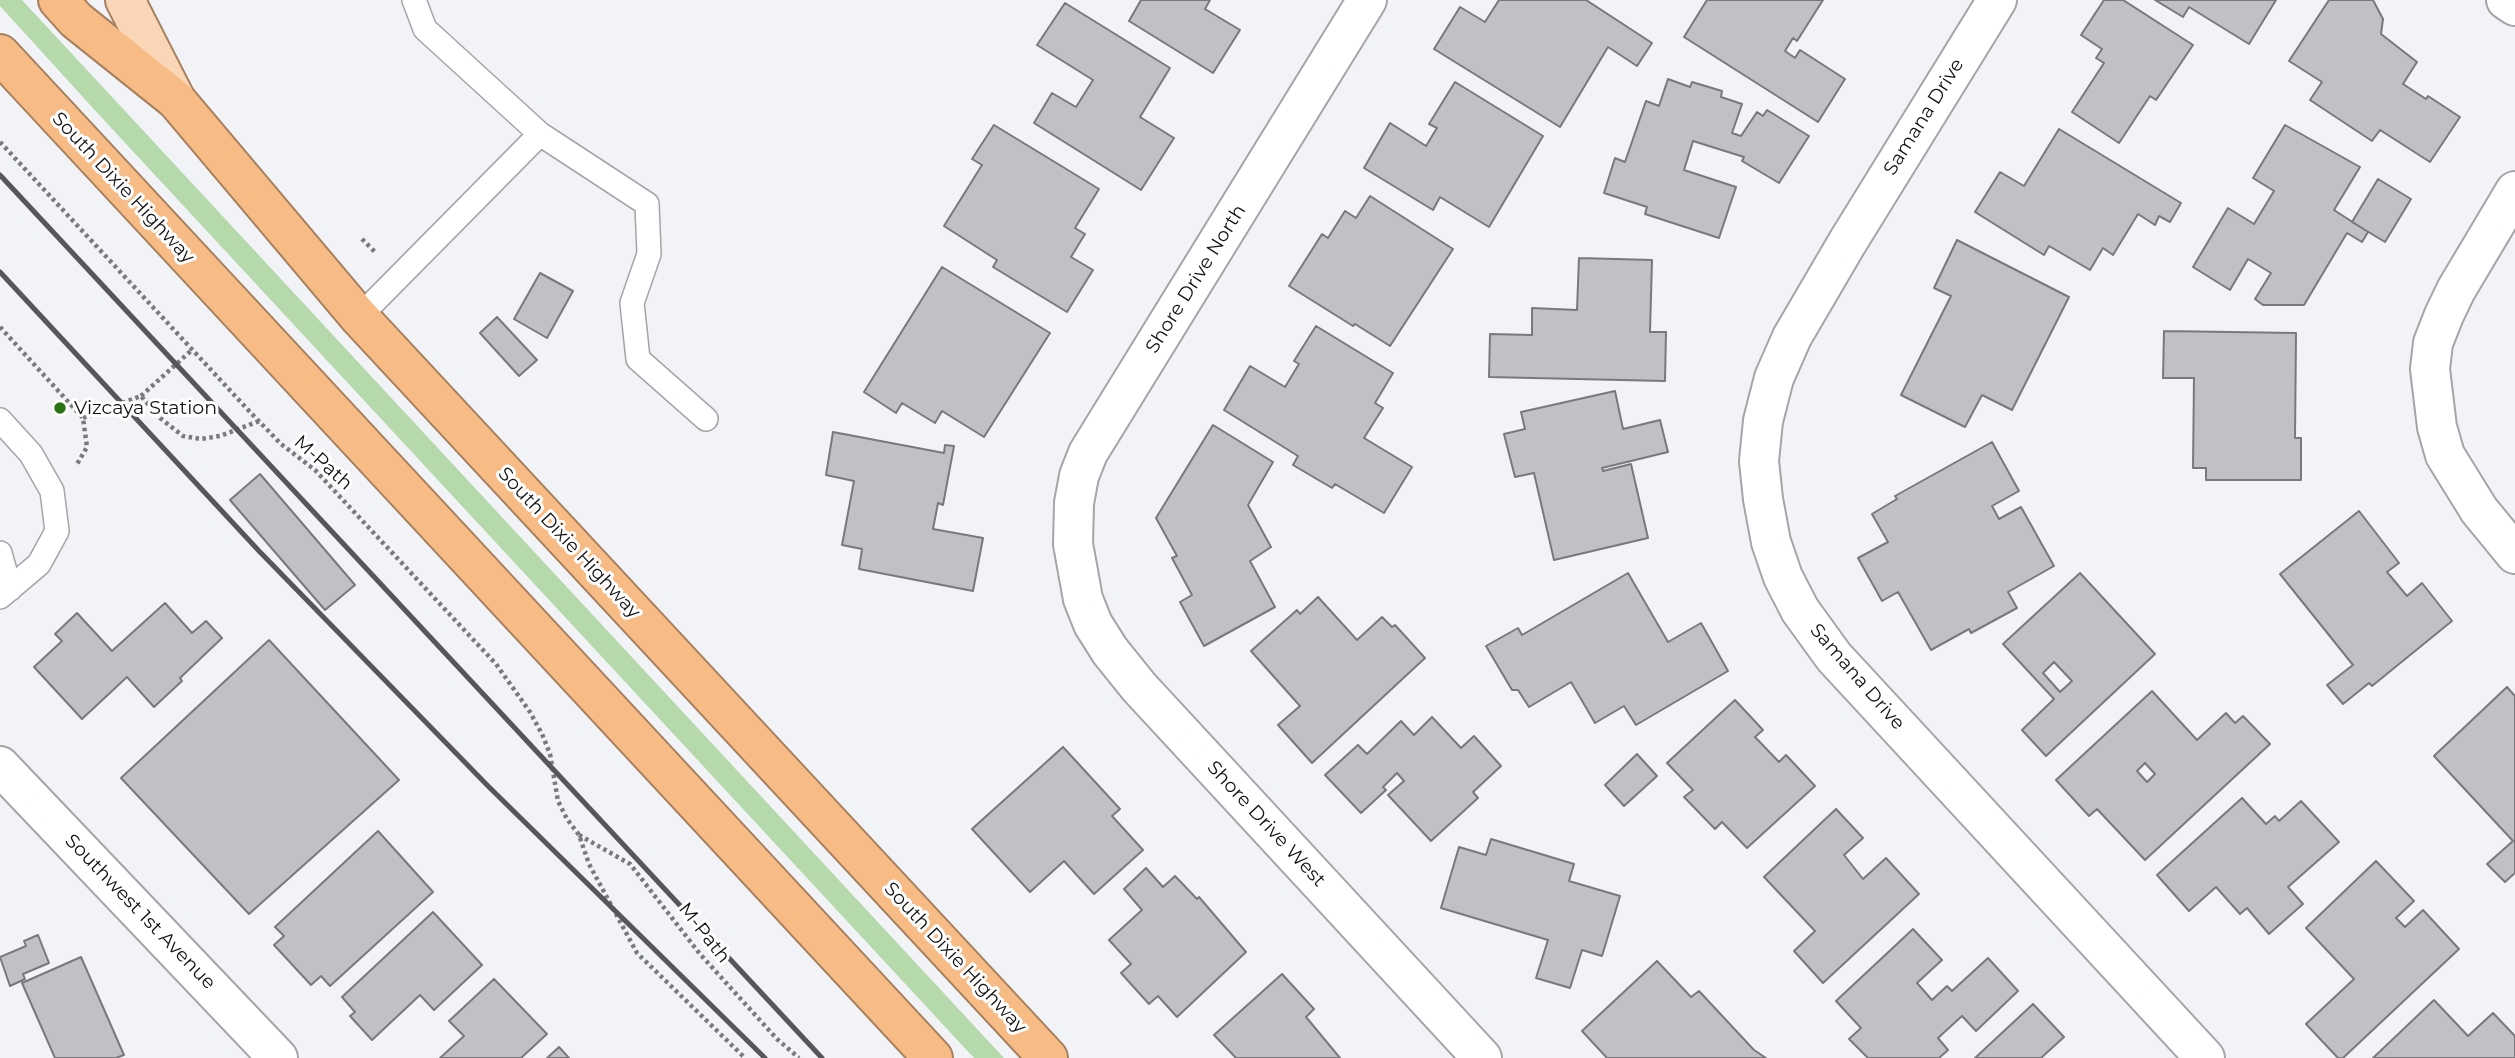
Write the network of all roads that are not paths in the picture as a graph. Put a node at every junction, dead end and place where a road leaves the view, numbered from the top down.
1 (58, 0) edge
2 (125, 0) edge
3 (414, 0) edge
4 (1367, 0) edge
5 (1997, 0) edge
6 (2506, 0) edge
7 (2515, 6) edge
8 (0, 54) edge
9 (176, 100) junction
10 (540, 134) junction
11 (2515, 191) edge
12 (359, 317) junction
13 (706, 419) dead end
14 (0, 421) edge
15 (0, 553) edge
16 (2515, 554) edge
17 (1077, 573) joint
18 (5, 593) edge
19 (0, 766) edge
20 (278, 1058) edge
21 (933, 1058) edge
22 (1048, 1058) edge
23 (1482, 1058) edge
24 (2205, 1058) edge

1 - 9 highway
2 - 9 main road, South Dixie Highway
3 - 10 lane
4 - 17 street, Shore Drive North
5 - 24 street, Samana Drive
6 - 7 street
8 - 21 highway, South Dixie Highway
9 - 12 highway, South Dixie Highway
10 - 12 lane
10 - 13 lane
11 - 16 street
12 - 22 highway, South Dixie Highway
14 - 18 lane
15 - 18 lane
17 - 23 street, Shore Drive West
19 - 20 street, Southwest 1st Avenue

